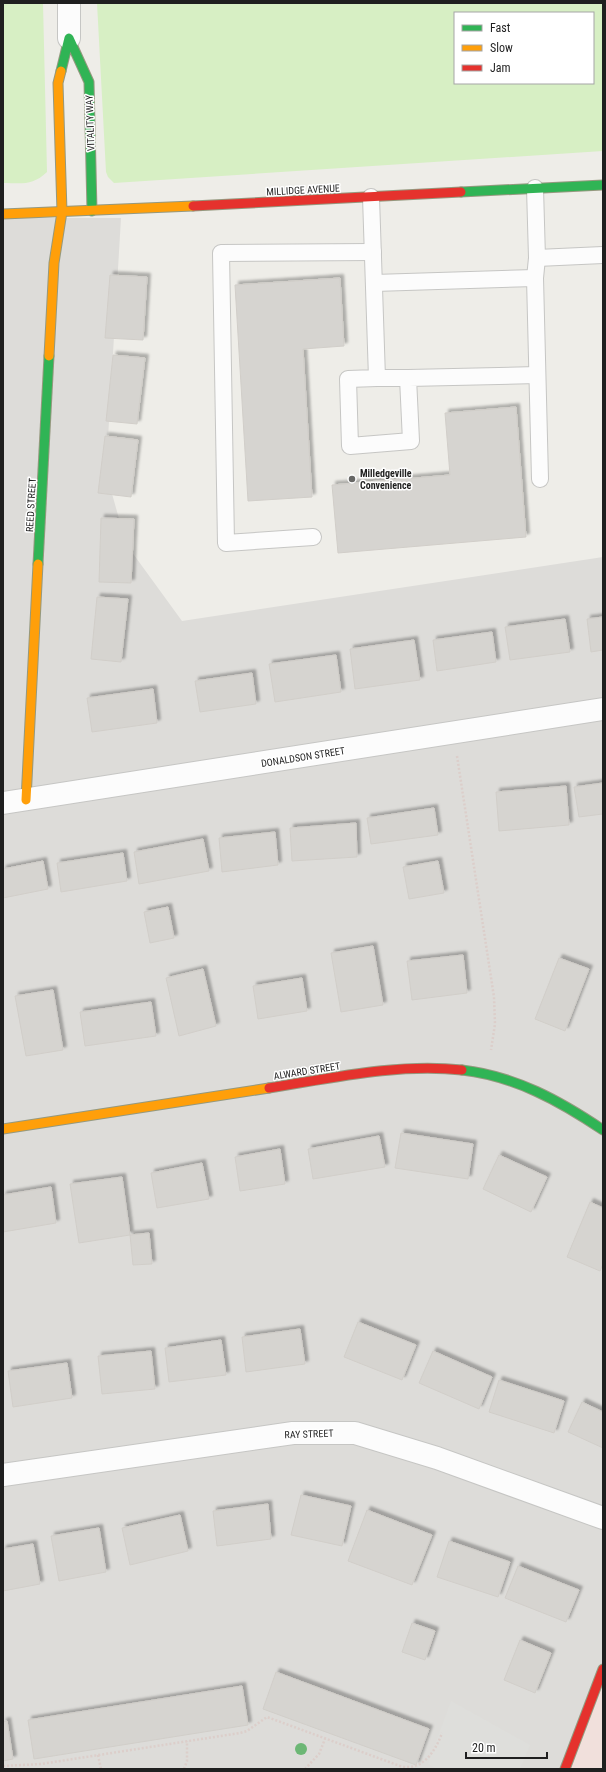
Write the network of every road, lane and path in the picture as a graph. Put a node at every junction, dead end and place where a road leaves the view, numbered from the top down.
1 (69, 3) edge
2 (69, 38) junction
3 (603, 185) edge
4 (535, 188) junction
5 (371, 197) junction
6 (92, 211) junction
7 (62, 212) junction
8 (3, 214) edge
9 (373, 252) junction
10 (603, 255) edge
11 (537, 258) junction
12 (535, 278) junction
13 (374, 283) junction
14 (538, 375) junction
15 (378, 378) junction
16 (408, 378) junction
17 (540, 479) dead end
18 (313, 537) dead end
19 (603, 709) edge
20 (453, 733) junction
21 (26, 800) junction
22 (3, 804) edge
23 (488, 1074) junction
24 (3, 1129) edge
25 (603, 1130) edge
26 (3, 1475) edge
27 (603, 1518) edge
28 (603, 1669) edge
29 (442, 1734) dead end
30 (325, 1738) junction
31 (187, 1741) junction
32 (98, 1755) junction
33 (3, 1766) edge
34 (399, 1768) edge
35 (101, 1769) edge
36 (184, 1769) edge
37 (305, 1769) edge
38 (566, 1769) edge

1 - 2 street, VITALITY WAY
2 - 6 street, VITALITY WAY
2 - 7 street, VITALITY WAY
3 - 4 street, MILLIDGE AVENUE
4 - 5 street, MILLIDGE AVENUE
4 - 11 lane
5 - 6 street, MILLIDGE AVENUE
5 - 9 lane
6 - 7 street, MILLIDGE AVENUE
7 - 8 street, MILLIDGE AVENUE
7 - 21 street, REED STREET
9 - 13 lane
9 - 18 lane
10 - 11 lane
11 - 12 lane
12 - 13 lane
12 - 14 lane
13 - 15 lane
14 - 16 lane
14 - 17 lane
15 - 16 lane
15 - 16 lane
19 - 20 street, DONALDSON STREET
20 - 21 street, DONALDSON STREET
20 - 23 path
21 - 22 street, DONALDSON STREET
23 - 24 street, ALWARD STREET
23 - 25 street, ALWARD STREET
26 - 27 street, RAY STREET
28 - 38 street
29 - 34 path
30 - 31 path
30 - 34 path
30 - 37 path
31 - 32 path
31 - 36 path
32 - 33 path
32 - 35 path

